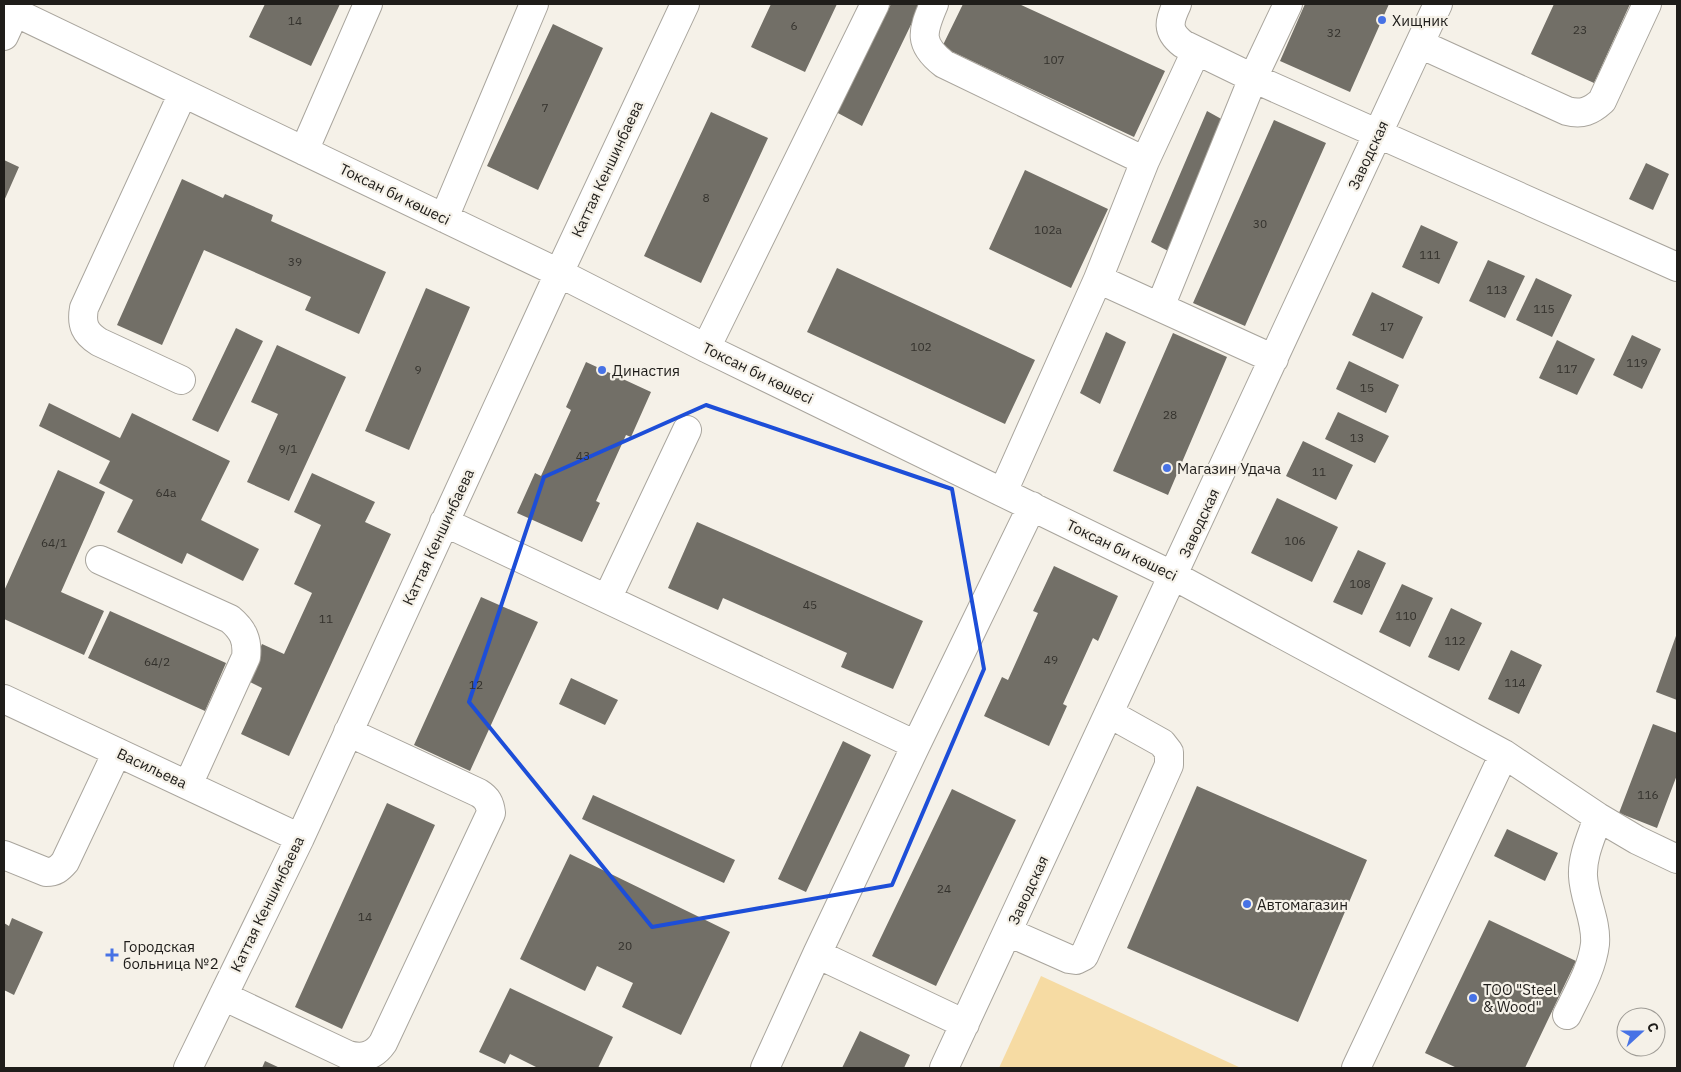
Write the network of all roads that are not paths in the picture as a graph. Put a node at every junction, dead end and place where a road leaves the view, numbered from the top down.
1 (368, 4) edge
2 (534, 4) edge
3 (685, 4) edge
4 (874, 4) edge
5 (934, 4) edge
6 (1177, 4) edge
7 (1288, 4) edge
8 (1438, 4) edge
9 (1647, 4) edge
10 (7, 18) edge
11 (1420, 44) junction
12 (1196, 51) junction
13 (1253, 78) junction
14 (183, 92) junction
15 (1378, 133) junction
16 (304, 151) junction
17 (1144, 160) junction
18 (444, 218) junction
19 (1677, 267) edge
20 (559, 273) junction
21 (1098, 279) junction
22 (1160, 307) junction
23 (706, 348) junction
24 (1274, 359) junction
25 (181, 380) dead end
26 (687, 430) dead end
27 (1003, 492) junction
28 (1032, 506) junction
29 (444, 522) junction
30 (100, 560) dead end
31 (1174, 576) junction
32 (607, 599) junction
33 (4, 699) edge
34 (1110, 714) junction
35 (348, 732) junction
36 (916, 745) junction
37 (117, 752) junction
38 (1504, 754) junction
39 (188, 785) junction
40 (1598, 817) junction
41 (300, 838) junction
42 (4, 855) edge
43 (1677, 859) edge
44 (1008, 932) junction
45 (817, 954) junction
46 (223, 996) junction
47 (1567, 1015) dead end
48 (965, 1024) junction
49 (188, 1068) edge
50 (765, 1068) edge
51 (944, 1068) edge
52 (1356, 1068) edge

1 - 16 street
2 - 18 street
3 - 20 street, Каттая Кеншинбаева
4 - 23 street
5 - 17 street
6 - 12 street
7 - 13 street
8 - 11 street, Заводская
9 - 11 street
10 - 14 street, Токсан би көшесі
11 - 15 street, Заводская
12 - 13 street
12 - 17 street
13 - 15 street
13 - 22 street
14 - 16 street, Токсан би көшесі
14 - 25 street
15 - 19 street
15 - 24 street, Заводская
16 - 18 street, Токсан би көшесі
17 - 21 street
18 - 20 street, Токсан би көшесі
20 - 23 street, Токсан би көшесі
20 - 29 street, Каттая Кеншинбаева
21 - 22 street
21 - 27 street
22 - 24 street
23 - 27 street, Токсан би көшесі
24 - 31 street, Заводская
26 - 32 street
27 - 28 street, Токсан би көшесі
28 - 31 street, Токсан би көшесі
28 - 36 street
29 - 32 street
29 - 35 street, Каттая Кеншинбаева
30 - 39 street
31 - 34 street, Заводская
31 - 38 street, Токсан би көшесі
32 - 36 street
33 - 37 street, Васильева
34 - 44 street, Заводская
34 - 44 street
35 - 41 street, Каттая Кеншинбаева
35 - 46 street
36 - 45 street
37 - 39 street, Васильева
37 - 42 street
38 - 40 street, Токсан би көшесі
38 - 52 street
39 - 41 street, Васильева
40 - 43 street, Токсан би көшесі
40 - 47 street
41 - 46 street, Каттая Кеншинбаева
44 - 48 street, Заводская
45 - 48 street
45 - 50 street
46 - 49 street, Каттая Кеншинбаева
48 - 51 street, Заводская

